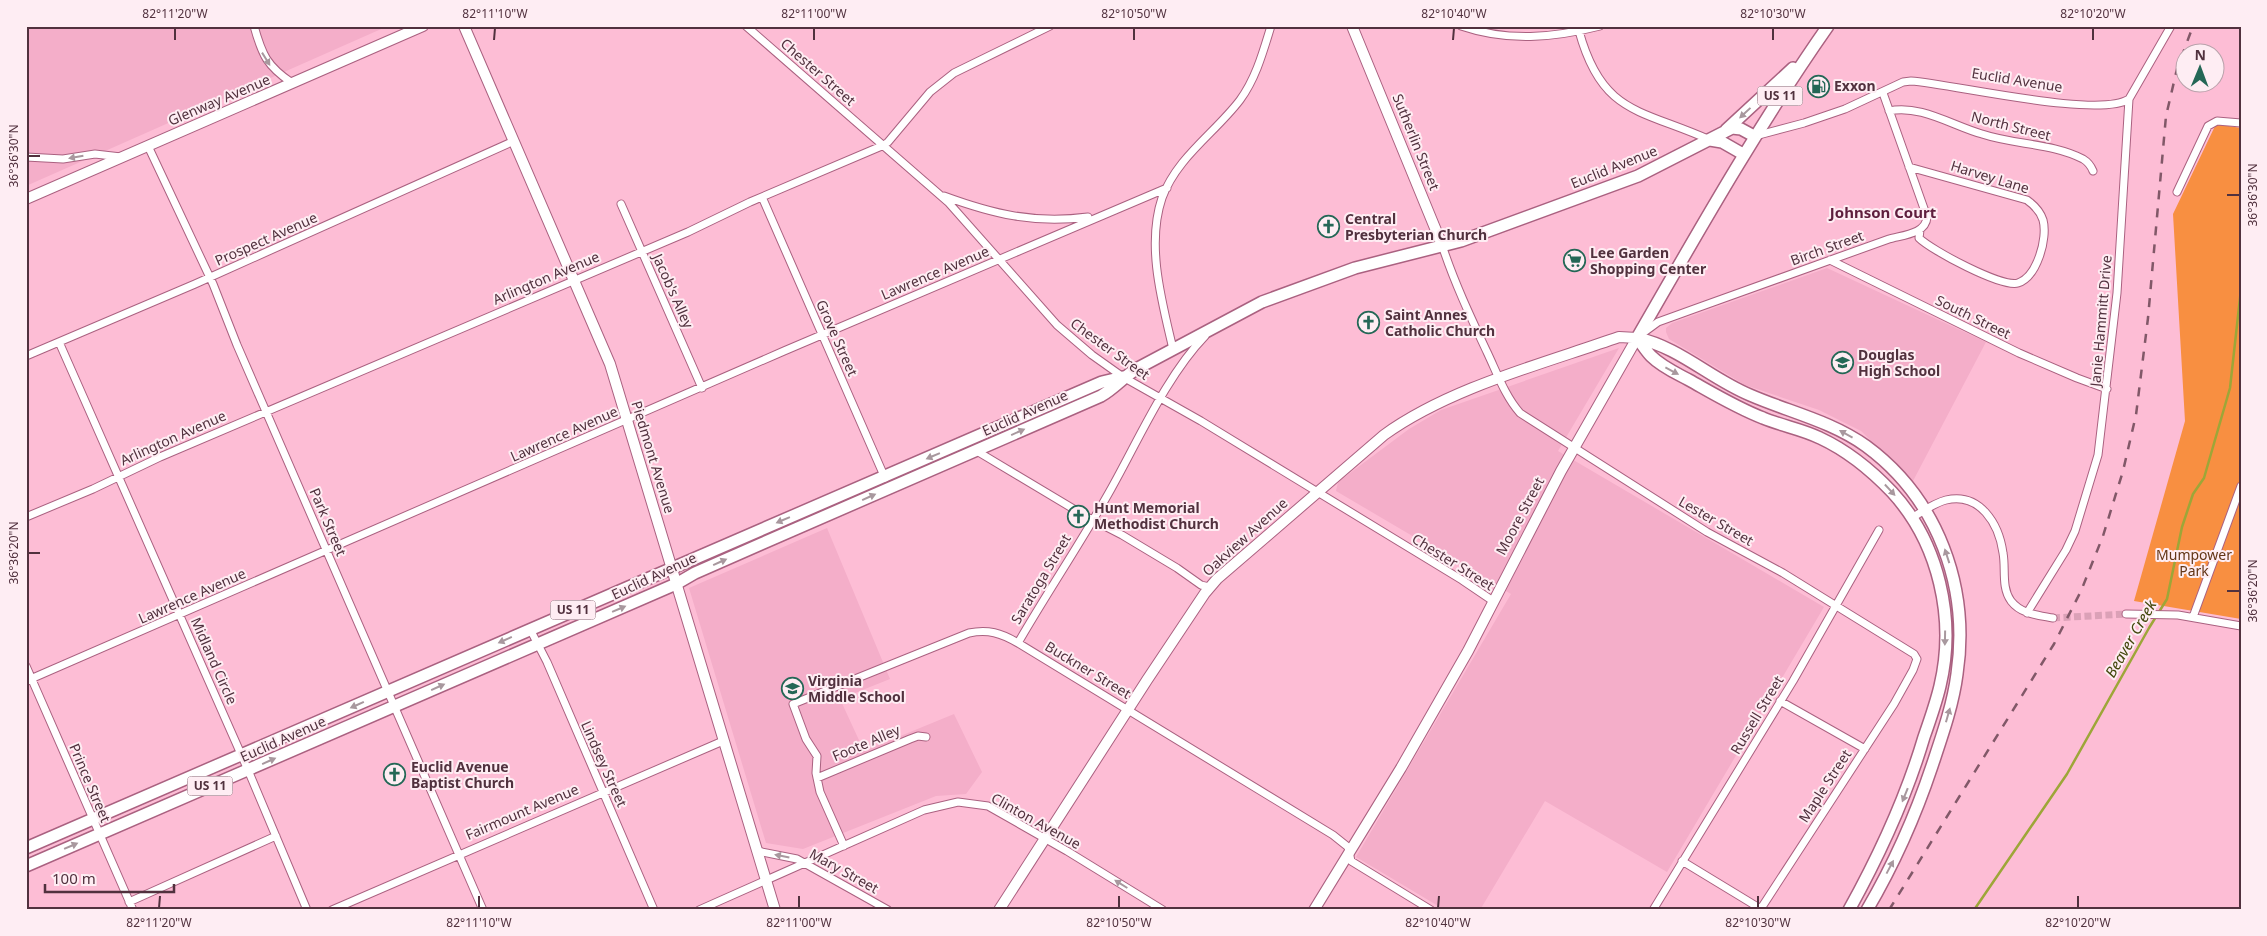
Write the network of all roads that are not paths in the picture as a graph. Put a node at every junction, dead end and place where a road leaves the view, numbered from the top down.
1 (254, 26) edge
2 (423, 26) edge
3 (464, 26) edge
4 (746, 26) edge
5 (1050, 26) edge
6 (1271, 26) edge
7 (1352, 26) edge
8 (1461, 26) edge
9 (1600, 26) edge
10 (1828, 26) edge
11 (2171, 26) edge
12 (1579, 31) junction
13 (1807, 56) junction
14 (292, 83) junction
15 (1883, 93) junction
16 (2129, 99) junction
17 (1890, 111) junction
18 (2241, 123) edge
19 (1725, 131) junction
20 (1754, 136) junction
21 (1710, 140) junction
22 (514, 142) junction
23 (884, 145) junction
24 (148, 146) junction
25 (1743, 154) junction
26 (26, 157) edge
27 (124, 157) junction
28 (1909, 167) junction
29 (2093, 171) dead end
30 (1167, 188) junction
31 (2177, 192) dead end
32 (939, 194) junction
33 (762, 197) junction
34 (26, 199) edge
35 (621, 204) dead end
36 (1101, 214) junction
37 (1920, 230) junction
38 (1442, 246) junction
39 (642, 251) junction
40 (998, 259) junction
41 (1830, 260) junction
42 (209, 277) junction
43 (574, 279) junction
44 (1215, 326) junction
45 (822, 335) junction
46 (1638, 338) junction
47 (59, 342) junction
48 (1173, 349) junction
49 (26, 356) edge
50 (1123, 377) junction
51 (1500, 379) junction
52 (702, 388) junction
53 (2107, 389) junction
54 (1161, 400) junction
55 (1041, 409) junction
56 (266, 412) junction
57 (1048, 419) junction
58 (628, 420) junction
59 (964, 443) junction
60 (1574, 448) junction
61 (977, 450) junction
62 (119, 476) junction
63 (885, 477) junction
64 (2241, 486) edge
65 (890, 488) junction
66 (1317, 492) junction
67 (813, 508) junction
68 (1926, 510) junction
69 (26, 517) edge
70 (1912, 518) junction
71 (818, 520) junction
72 (1092, 520) junction
73 (1879, 530) dead end
74 (327, 552) junction
75 (672, 568) junction
76 (676, 584) junction
77 (1209, 588) junction
78 (1493, 601) junction
79 (1836, 606) junction
80 (2027, 613) junction
81 (2126, 614) tunnel mouth
82 (180, 615) junction
83 (2193, 617) junction
84 (2053, 618) tunnel mouth
85 (2241, 626) edge
86 (530, 629) junction
87 (538, 643) junction
88 (1018, 643) junction
89 (26, 666) edge
90 (1910, 676) joint
91 (29, 680) edge
92 (387, 692) junction
93 (1780, 702) junction
94 (393, 706) junction
95 (1128, 709) junction
96 (926, 737) dead end
97 (723, 741) junction
98 (1865, 749) junction
99 (241, 754) junction
100 (248, 770) junction
101 (817, 778) junction
102 (602, 791) junction
103 (93, 819) junction
104 (99, 834) junction
105 (276, 836) junction
106 (1045, 838) junction
107 (844, 846) junction
108 (26, 848) edge
109 (757, 851) junction
110 (1349, 852) junction
111 (458, 854) junction
112 (1682, 861) junction
113 (806, 864) junction
114 (26, 866) edge
115 (766, 881) junction
116 (129, 902) junction
117 (879, 908) edge
118 (1760, 909) edge
119 (133, 910) edge
120 (307, 910) edge
121 (332, 910) edge
122 (482, 910) edge
123 (654, 910) edge
124 (699, 910) edge
125 (775, 910) edge
126 (888, 910) edge
127 (999, 910) edge
128 (1163, 910) edge
129 (1314, 910) edge
130 (1431, 910) edge
131 (1653, 910) edge
132 (1849, 910) edge
133 (1867, 910) edge

1 -> 14 street
2 - 14 street, Glenway Avenue
3 - 22 street, Piedmont Avenue
4 - 23 street, Chester Street
5 - 23 street, Arlington Avenue
6 - 30 street
7 - 38 street, Sutherlin Street
8 - 12 street
9 - 12 street
10 - 13 main road, US 11
11 - 16 street, Janie Hammitt Drive
12 - 21 street
13 -> 19 main road, Euclid Avenue
13 - 20 main road, US 11
14 - 24 street, Glenway Avenue
15 - 16 street, Euclid Avenue
15 - 17 street
15 - 20 street, Euclid Avenue
16 - 53 street, Janie Hammitt Drive
17 - 28 street
17 - 29 street, North Street
18 - 31 street
19 - 20 main road
19 - 21 main road, Euclid Avenue / US 11
20 - 25 main road, Moore Street
21 - 25 main road
21 - 38 main road, Euclid Avenue / US 11
22 - 42 street, Prospect Avenue
22 - 43 street, Piedmont Avenue
23 - 32 street, Chester Street
23 - 33 street, Arlington Avenue
24 - 27 street, Glenway Avenue
24 - 42 street, Park Street
25 - 46 main road, Moore Street
27 -> 26 street
27 - 34 street, Glenway Avenue
28 - 37 street
28 - 37 street, Harvey Lane
30 - 36 street, Lawrence Avenue
30 - 48 street
32 - 36 street
32 - 40 street, Chester Street
33 - 39 street, Arlington Avenue
33 - 45 street, Grove Street
35 - 39 street, Jacob's Alley
36 - 40 street, Lawrence Avenue
37 - 41 street, Birch Street
38 - 44 main road, Euclid Avenue / US 11
38 - 51 street, Sutherlin Street
39 - 43 street, Arlington Avenue
39 - 52 street, Jacob's Alley
40 - 45 street, Lawrence Avenue
40 - 50 street, Chester Street
41 - 46 street, Birch Street
41 - 53 street, South Street
42 - 47 street, Prospect Avenue
42 - 56 street, Park Street
43 - 56 street, Arlington Avenue
43 - 58 street, Piedmont Avenue
44 - 48 main road, Euclid Avenue / US 11
44 - 54 street, Saratoga Street
45 - 52 street, Lawrence Avenue
45 - 63 street, Grove Street
46 - 51 street, Oakview Avenue
46 - 60 street, Moore Street
68 -> 46 main road
46 -> 70 main road
47 - 49 street, Prospect Avenue
47 - 62 street, Midland Circle
48 - 50 main road, Euclid Avenue / US 11
50 - 54 street, Chester Street
50 - 55 main road, Euclid Avenue / US 11
50 - 57 main road, Euclid Avenue / US 11
51 - 60 street, Lester Street
51 - 66 street, Oakview Avenue
52 - 58 street, Lawrence Avenue
53 - 80 street, Janie Hammitt Drive
54 - 66 street, Chester Street
54 - 72 street, Saratoga Street
55 - 57 street
55 - 59 main road, Euclid Avenue / US 11
56 - 62 street, Arlington Avenue
56 - 74 street, Park Street
61 -> 57 main road, Euclid Avenue / US 11
58 - 74 street, Lawrence Avenue
58 - 75 street, Piedmont Avenue
59 - 61 street
59 -> 63 main road, Euclid Avenue / US 11
60 - 78 street, Moore Street
60 - 79 street, Lester Street
61 - 65 main road, Euclid Avenue / US 11
61 - 72 street
62 - 69 street, Arlington Avenue
62 - 82 street, Midland Circle
63 - 65 street, Grove Street
63 - 67 main road, Euclid Avenue / US 11
64 - 83 street
71 -> 65 main road, Euclid Avenue / US 11
66 - 77 street, Oakview Avenue
66 - 78 street, Chester Street
67 - 71 street
67 -> 75 main road, Euclid Avenue / US 11
68 - 70 street
68 - 80 street
133 -> 68 main road
70 -> 132 main road
76 -> 71 main road, Euclid Avenue / US 11
72 - 77 street
72 - 88 street, Saratoga Street
73 - 79 street, Russell Street
74 - 82 street, Lawrence Avenue
74 - 92 street, Park Street
75 - 76 street, Piedmont Avenue
75 - 86 main road, Euclid Avenue / US 11
87 -> 76 main road, Euclid Avenue / US 11
76 - 97 street, Piedmont Avenue
77 - 95 street, Oakview Avenue
78 - 110 street, Moore Street
79 - 90 street, Lester Street
79 - 93 street, Russell Street
80 - 84 street
81 - 83 street
82 - 91 street, Lawrence Avenue
82 - 99 street, Midland Circle
83 - 85 street
86 - 87 street, Lindsey Street
86 -> 92 main road, Euclid Avenue / US 11
94 -> 87 main road, Euclid Avenue / US 11
87 - 102 street, Lindsey Street
88 - 95 street, Buckner Street
88 - 101 street, Buckner Street
89 - 91 street, Prince Street
90 - 98 street, Maple Street
91 - 103 street, Prince Street
92 - 94 street, Park Street
92 -> 99 main road, Euclid Avenue / US 11
93 - 98 street
93 - 112 street, Russell Street
100 -> 94 main road, Euclid Avenue / US 11
94 - 111 street, Park Street
95 - 106 street, Oakview Avenue
95 - 110 street, Buckner Street
96 - 101 street, Foote Alley
97 - 102 street, Fairmount Avenue
97 - 109 street, Piedmont Avenue
98 - 118 street, Maple Street
99 - 100 street, Midland Circle
99 - 103 main road, Euclid Avenue / US 11
100 - 104 main road, Euclid Avenue / US 11
100 - 105 street, Midland Circle
101 - 107 street
102 - 111 street, Fairmount Avenue
102 - 123 street, Lindsey Street
103 - 104 street, Prince Street
103 - 108 main road, Euclid Avenue / US 11
114 -> 104 main road, Euclid Avenue / US 11
104 - 116 street, Prince Street
105 - 116 street
105 - 120 street, Midland Circle
106 - 107 street, Clinton Avenue
106 - 127 street, Oakview Avenue
128 -> 106 street, Clinton Avenue
107 - 113 street, Clinton Avenue
113 -> 109 street, Mary Street
109 - 115 street, Piedmont Avenue
110 - 129 street, Moore Street
110 - 130 street, Buckner Street
111 - 121 street, Fairmount Avenue
111 - 122 street, Park Street
112 - 118 street
112 - 131 street, Russell Street
113 - 115 street, Clinton Avenue
113 - 117 street, Mary Street
115 - 124 street, Clinton Avenue
115 - 125 street, Piedmont Avenue
116 - 119 street, Prince Street
117 - 126 street, Mary Street

